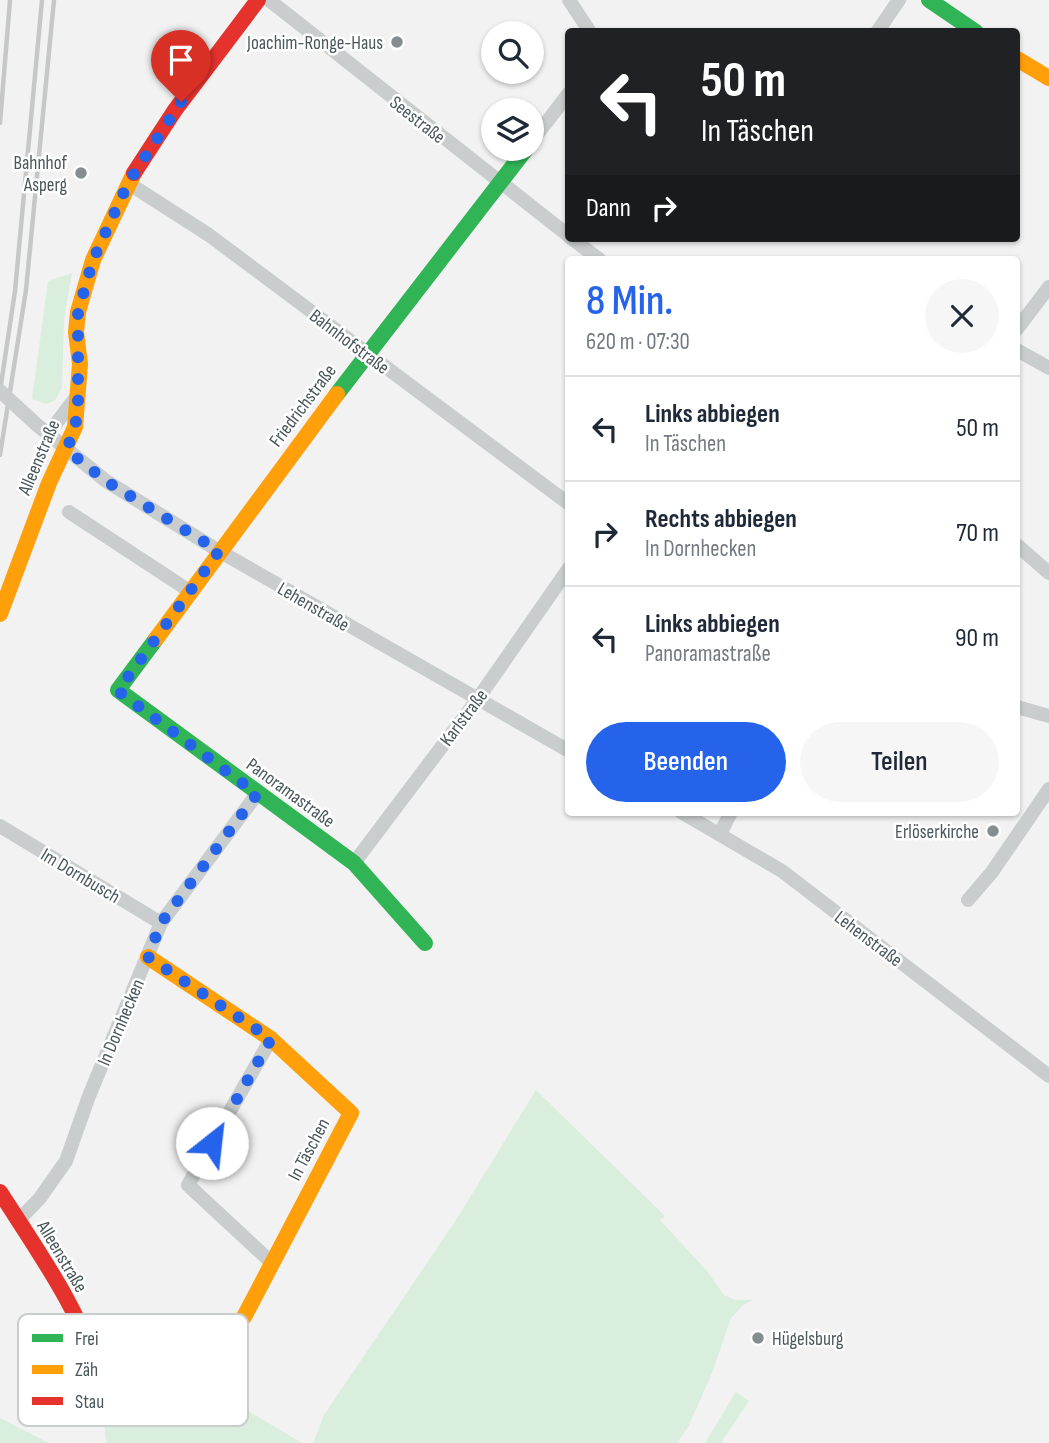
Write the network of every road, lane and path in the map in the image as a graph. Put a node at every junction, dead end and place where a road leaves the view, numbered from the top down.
1 (258, 0) edge
2 (269, 0) edge
3 (569, 0) edge
4 (900, 0) edge
5 (936, 2) edge
6 (587, 28) edge
7 (880, 28) edge
8 (971, 28) edge
9 (1020, 61) edge
10 (1049, 78) edge
11 (565, 98) edge
12 (544, 125) edge
13 (517, 161) edge
14 (128, 183) junction
15 (500, 183) junction
16 (565, 233) edge
17 (577, 242) edge
18 (595, 256) edge
19 (1049, 287) edge
20 (1020, 325) edge
21 (1020, 352) edge
22 (367, 353) junction
23 (1049, 368) edge
24 (0, 391) edge
25 (79, 394) junction
26 (43, 429) junction
27 (67, 450) junction
28 (565, 501) edge
29 (69, 512) dead end
30 (1020, 548) edge
31 (219, 551) junction
32 (1049, 573) edge
33 (565, 574) edge
34 (191, 592) junction
35 (0, 614) edge
36 (118, 691) joint
37 (477, 700) junction
38 (1020, 708) edge
39 (1049, 716) edge
40 (565, 749) edge
41 (1049, 789) edge
42 (257, 794) junction
43 (688, 816) edge
44 (729, 816) edge
45 (0, 827) edge
46 (720, 834) junction
47 (354, 863) junction
48 (968, 900) dead end
49 (161, 923) junction
50 (425, 943) dead end
51 (148, 957) junction
52 (271, 1039) junction
53 (1049, 1076) edge
54 (0, 1192) edge
55 (18, 1221) junction
56 (272, 1264) junction
57 (73, 1314) edge
58 (246, 1314) edge

1 - 14 street, Alleenstraße
2 - 15 street, Seestraße
3 - 6 street
4 - 7 street
5 - 8 street
9 - 10 street
11 - 12 street
13 - 15 street, Friedrichstraße
14 - 22 street, Bahnhofstraße
14 - 25 street, Alleenstraße
15 - 16 street, Seestraße
15 - 22 street, Friedrichstraße
17 - 18 street, Seestraße
19 - 20 street
21 - 23 street
22 - 28 street, Bahnhofstraße
22 - 31 street, Friedrichstraße
24 - 26 street, Lehenstraße, bridge
25 - 26 street, Alleenstraße
25 - 27 street, Alleenstraße
26 - 27 street, Lehenstraße
27 - 31 street, Lehenstraße
27 - 35 street, Alleenstraße
29 - 34 street
30 - 32 street
31 - 34 street, Friedrichstraße
31 - 37 street, Lehenstraße
33 - 37 street, Karlstraße
34 - 36 street, Friedrichstraße
36 - 42 street, Panoramastraße
37 - 40 street, Lehenstraße
37 - 47 street, Karlstraße
38 - 39 street
41 - 48 street
42 - 47 street, Panoramastraße
42 - 49 street, In Dornhecken
43 - 46 street, Lehenstraße
44 - 46 street
45 - 49 street, Im Dornbusch
46 - 53 street, Lehenstraße
47 - 50 street, Panoramastraße
49 - 51 street, In Dornhecken
51 - 52 street, In Täschen
51 - 55 street, In Dornhecken
52 - 56 street, In Täschen
52 - 56 street
54 - 55 street, Alleenstraße
55 - 57 street, Alleenstraße
56 - 58 street, In Täschen

